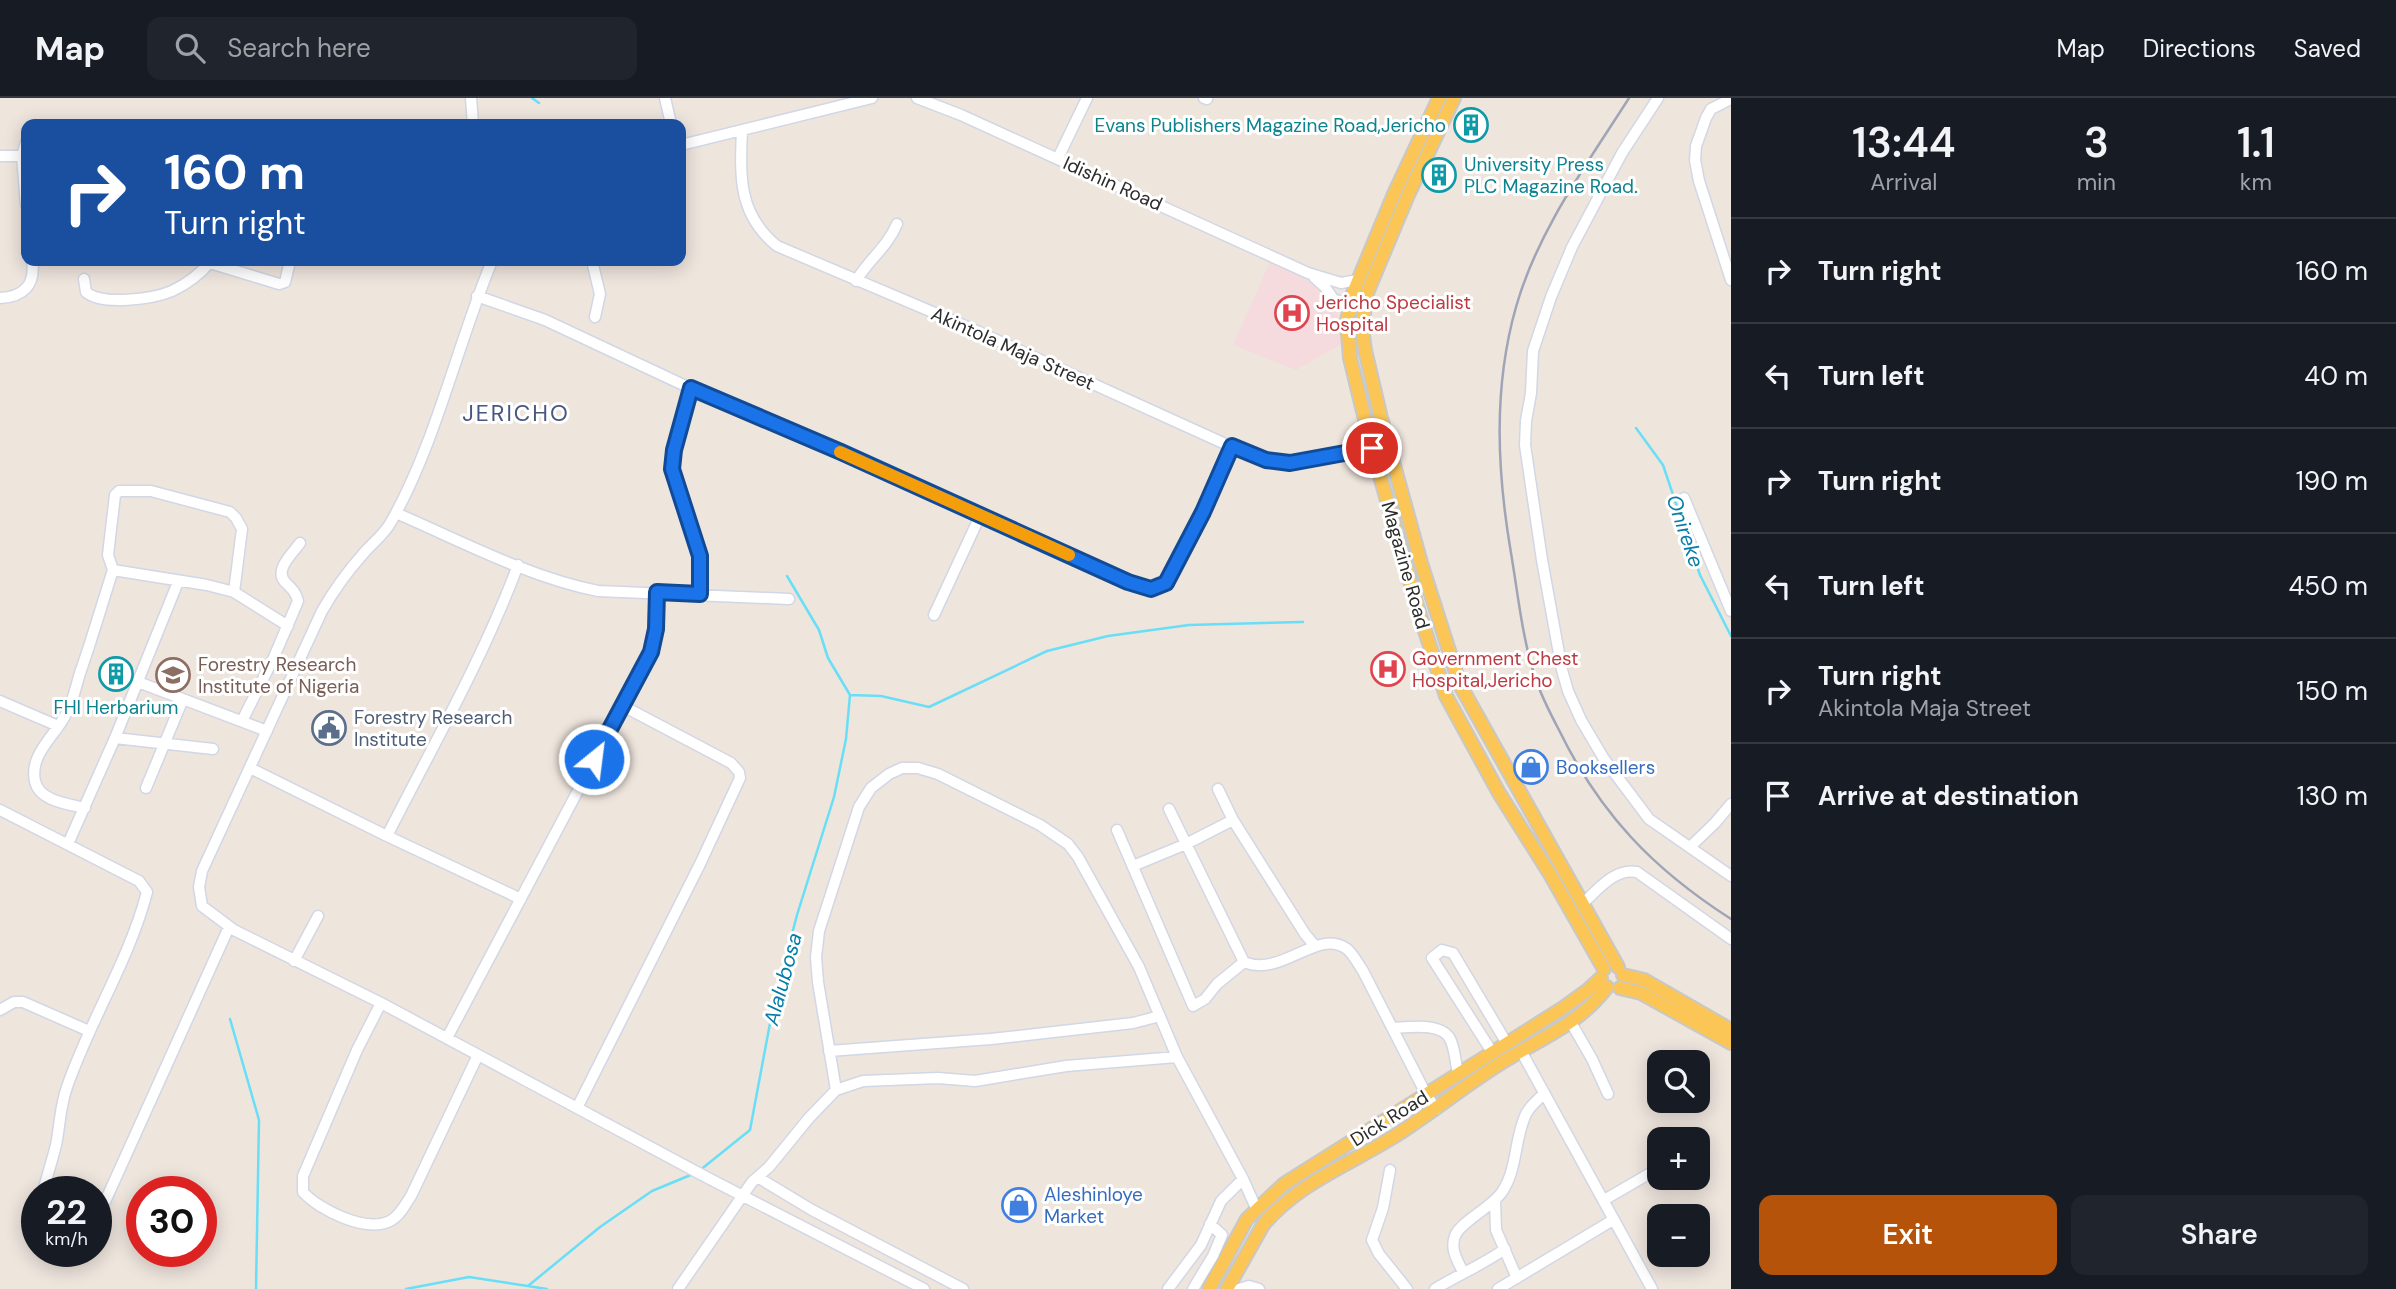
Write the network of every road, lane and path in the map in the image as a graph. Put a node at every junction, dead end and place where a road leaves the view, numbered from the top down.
1 (471, 98) edge
2 (665, 98) edge
3 (872, 98) edge
4 (917, 98) edge
5 (1087, 98) edge
6 (1439, 98) edge
7 (1454, 98) edge
8 (1658, 98) edge
9 (1731, 99) edge
10 (473, 119) edge
11 (670, 119) edge
12 (742, 130) junction
13 (686, 144) edge
14 (0, 156) edge
15 (21, 156) edge
16 (1058, 158) junction
17 (897, 224) dead end
18 (33, 266) edge
19 (207, 266) edge
20 (223, 266) edge
21 (289, 266) edge
22 (490, 266) edge
23 (593, 266) edge
24 (1308, 273) junction
25 (84, 279) dead end
26 (1358, 280) junction
27 (1731, 280) edge
28 (856, 281) junction
29 (477, 296) junction
30 (0, 298) edge
31 (1350, 303) junction
32 (595, 317) dead end
33 (691, 388) junction
34 (1232, 446) junction
35 (1372, 448) junction
36 (1684, 498) dead end
37 (396, 513) junction
38 (980, 516) junction
39 (300, 543) dead end
40 (1422, 563) junction
41 (518, 565) junction
42 (1406, 566) junction
43 (113, 570) junction
44 (178, 582) junction
45 (234, 592) junction
46 (657, 592) junction
47 (700, 594) junction
48 (789, 599) dead end
49 (1731, 611) edge
50 (934, 615) dead end
51 (288, 626) junction
52 (138, 682) junction
53 (183, 699) junction
54 (0, 701) edge
55 (623, 706) junction
56 (242, 722) junction
57 (58, 726) junction
58 (267, 731) junction
59 (115, 738) junction
60 (164, 743) junction
61 (214, 749) dead end
62 (250, 768) junction
63 (146, 788) dead end
64 (1218, 789) dead end
65 (1731, 804) edge
66 (85, 808) junction
67 (0, 810) edge
68 (1169, 810) dead end
69 (1233, 820) junction
70 (1117, 830) dead end
71 (387, 836) junction
72 (68, 844) junction
73 (1186, 844) junction
74 (1690, 847) junction
75 (1133, 866) junction
76 (1731, 876) edge
77 (521, 899) junction
78 (1582, 904) junction
79 (318, 916) dead end
80 (229, 927) junction
81 (1731, 939) edge
82 (1315, 946) junction
83 (293, 961) junction
84 (1244, 962) junction
85 (1612, 977) junction
86 (381, 1003) junction
87 (0, 1010) edge
88 (1160, 1016) junction
89 (1568, 1023) junction
90 (1394, 1028) junction
91 (1731, 1030) edge
92 (89, 1031) junction
93 (447, 1038) junction
94 (1506, 1042) junction
95 (1731, 1043) edge
96 (829, 1051) junction
97 (1521, 1051) junction
98 (1492, 1052) junction
99 (478, 1055) junction
100 (1177, 1057) junction
101 (1458, 1074) junction
102 (836, 1090) junction
103 (1426, 1094) junction
104 (1544, 1094) junction
105 (1608, 1094) dead end
106 (577, 1108) junction
107 (1436, 1109) junction
108 (1390, 1170) dead end
109 (1647, 1175) edge
110 (47, 1176) edge
111 (759, 1178) junction
112 (1243, 1179) junction
113 (112, 1185) edge
114 (745, 1196) junction
115 (1495, 1200) junction
116 (1604, 1200) junction
117 (1256, 1208) junction
118 (1613, 1220) junction
119 (1210, 1224) junction
120 (1504, 1249) junction
121 (1463, 1272) junction
122 (1517, 1278) junction
123 (678, 1289) edge
124 (924, 1289) edge
125 (963, 1289) edge
126 (1168, 1289) edge
127 (1193, 1289) edge
128 (1209, 1289) edge
129 (1227, 1289) edge
130 (1239, 1289) edge
131 (1259, 1289) edge
132 (1407, 1289) edge
133 (1435, 1289) edge
134 (1498, 1289) edge
135 (1652, 1289) edge

1 - 10 street
2 - 11 street
3 - 12 street
4 - 16 street, Idishin Road
5 - 16 street
6 - 26 main road, Magazine Road
7 - 40 main road, Magazine Road
8 - 74 street
9 - 27 street
12 - 13 street
12 - 28 street, Akintola Maja Street
14 - 15 street
16 - 24 street, Idishin Road
17 - 28 street
18 - 30 street
19 - 25 street
20 - 21 street
22 - 29 street
23 - 32 street
24 - 26 street
24 - 31 street
26 - 31 main road, Magazine Road
28 - 34 street, Akintola Maja Street
29 - 33 street
29 - 37 street
31 - 35 main road, Magazine Road
33 - 38 street
33 - 47 street
34 - 35 street, Akintola Maja Street
34 - 38 street
35 - 42 main road, Magazine Road
36 - 49 street
37 - 41 street
37 - 58 street
38 - 50 street
39 - 51 street
40 - 42 main road
40 - 78 main road, Magazine Road
41 - 46 street
41 - 71 street
42 - 85 main road, Magazine Road
43 - 44 street
43 - 45 street
43 - 57 street
44 - 45 street
44 - 52 street
45 - 51 street
46 - 47 street
46 - 55 street
47 - 48 street
51 - 56 street
52 - 53 street
52 - 59 street
53 - 56 street
53 - 60 street
54 - 57 street
55 - 77 street
55 - 106 street
56 - 58 street
57 - 66 street
58 - 62 street
59 - 60 street
59 - 66 street
60 - 61 street
60 - 63 street
62 - 71 street
62 - 80 street
64 - 69 street
65 - 74 street
66 - 72 street
67 - 72 street
68 - 73 street
69 - 73 street
69 - 82 street
70 - 75 street
71 - 77 street
72 - 92 street
73 - 75 street
73 - 84 street
74 - 76 street
75 - 84 street
77 - 93 street
78 - 81 street
78 - 85 main road, Magazine Road
79 - 83 street
80 - 83 street
80 - 113 street
82 - 84 street
82 - 90 street
83 - 86 street
85 - 89 main road, Dick Road
85 - 91 main road
85 - 94 main road, Dick Road
85 - 95 main road
86 - 93 street
86 - 99 street
87 - 92 street
88 - 96 street
88 - 96 street
88 - 100 street
89 - 97 main road, Dick Road
89 - 105 street
90 - 101 street
90 - 103 street
92 - 110 street
93 - 99 street
94 - 98 main road, Dick Road
94 - 98 street
96 - 102 street
97 - 104 street
97 - 107 main road, Dick Road
98 - 101 main road, Dick Road
99 - 106 street
100 - 102 street
100 - 112 street
101 - 103 main road, Dick Road
102 - 111 street
103 - 107 street
103 - 117 main road, Dick Road
104 - 115 street
104 - 116 street
106 - 114 street
107 - 129 main road, Dick Road
108 - 132 street
109 - 116 street
111 - 114 street
111 - 125 street
112 - 117 street
112 - 119 street
114 - 123 street
114 - 124 street
115 - 120 street
115 - 121 street
116 - 118 street
117 - 128 main road, Dick Road
118 - 122 street
118 - 135 street
119 - 126 street
119 - 127 street
120 - 121 street
120 - 122 street
121 - 133 street
122 - 134 street
130 - 131 street

